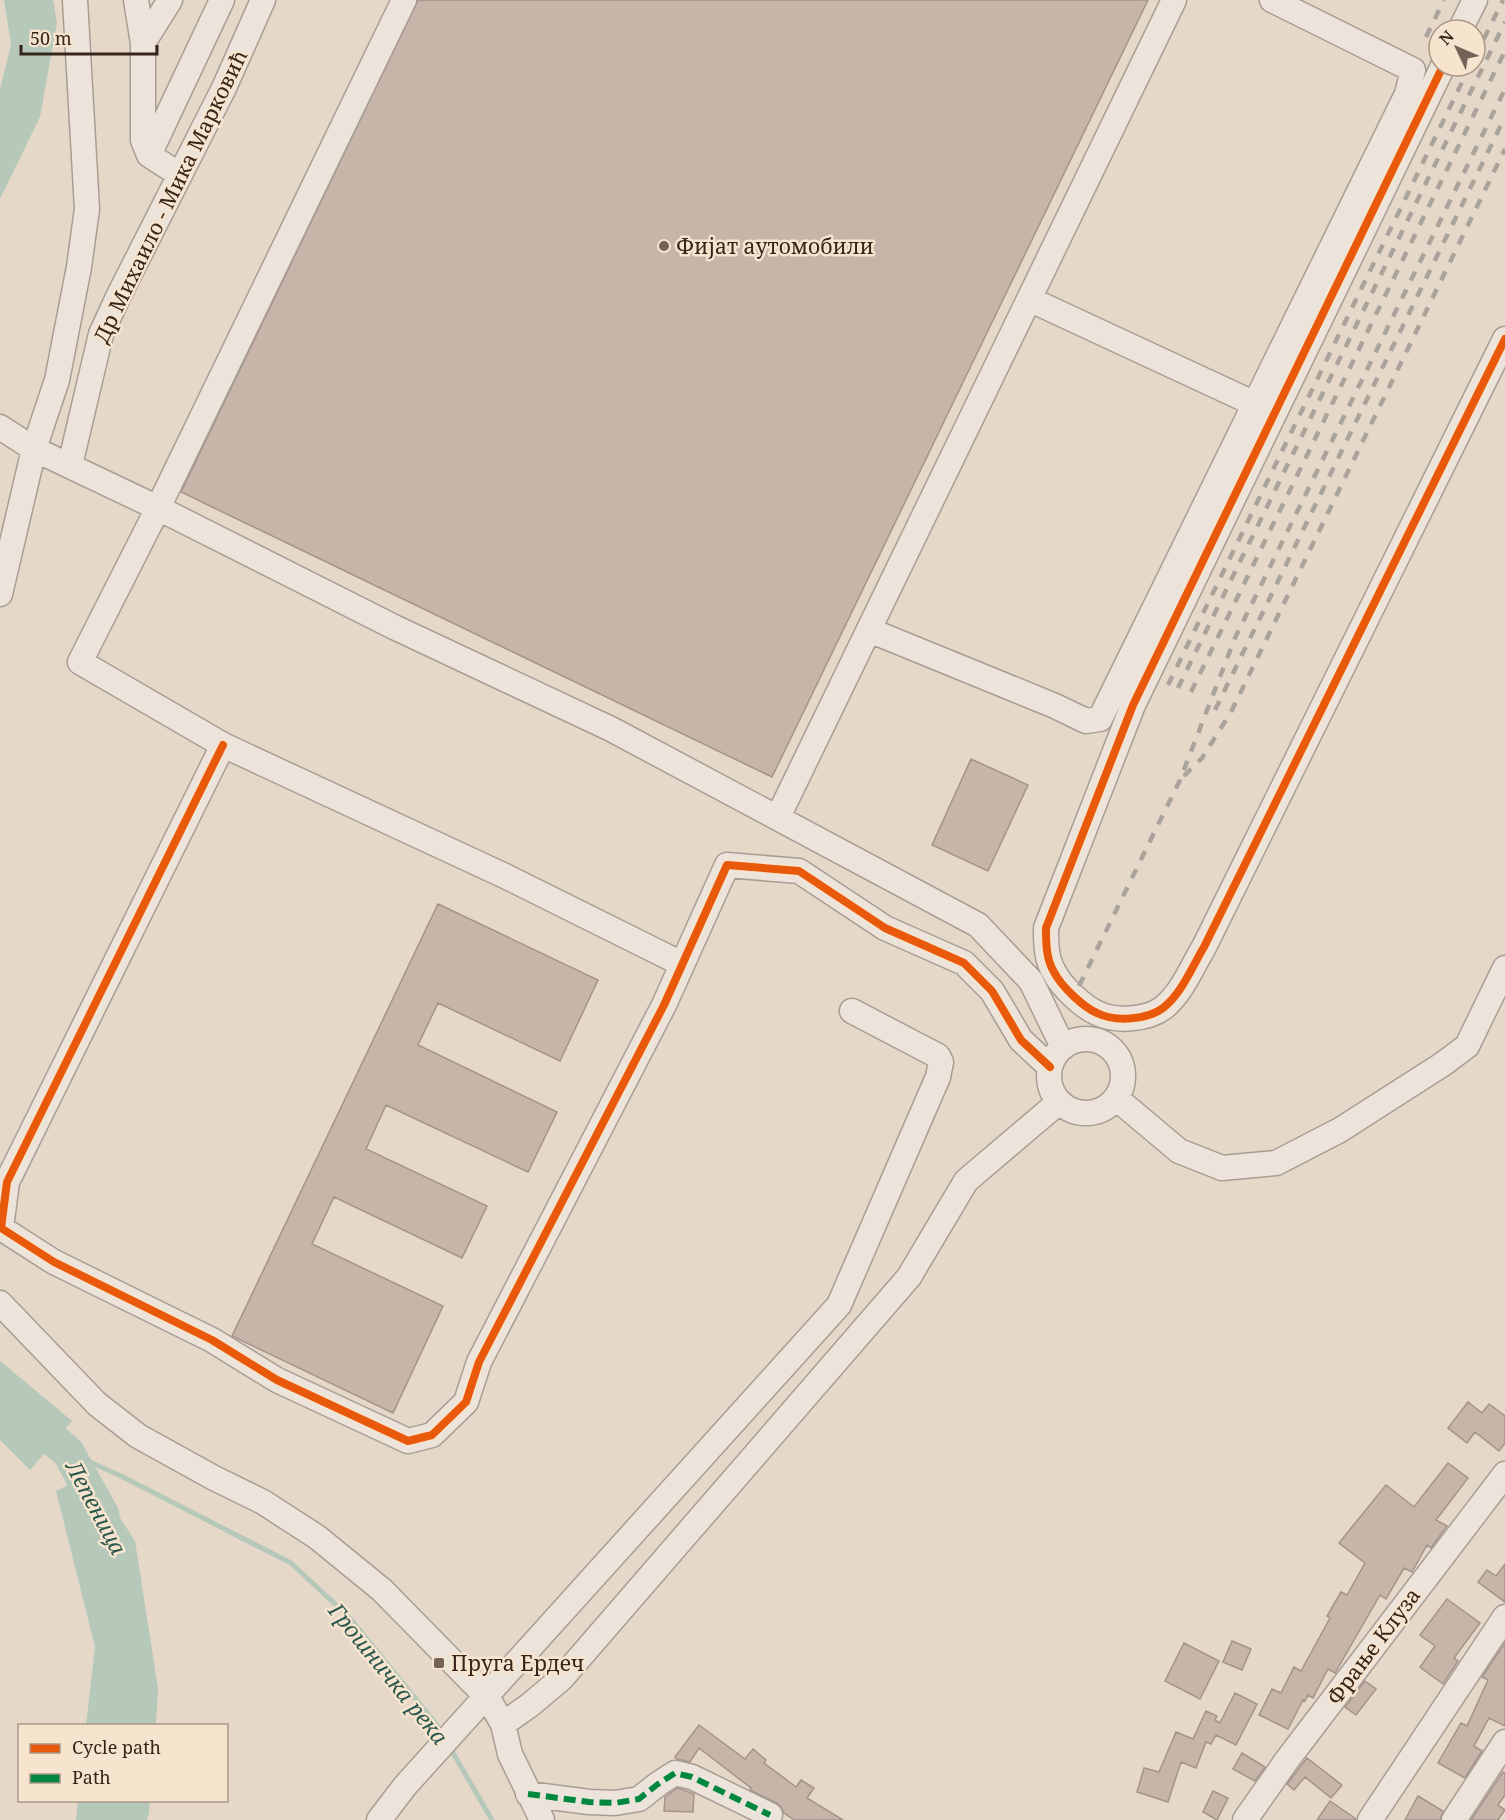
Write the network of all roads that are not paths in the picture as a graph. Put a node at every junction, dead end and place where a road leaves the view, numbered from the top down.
1 (75, 0) edge
2 (136, 0) edge
3 (170, 0) edge
4 (222, 0) edge
5 (263, 0) edge
6 (404, 0) edge
7 (1174, 0) edge
8 (1272, 0) edge
9 (1475, 0) edge
10 (1466, 18) edge
11 (143, 43) junction
12 (1437, 78) edge
13 (149, 155) junction
14 (180, 175) junction
15 (1029, 299) junction
16 (1505, 339) edge
17 (1255, 404) junction
18 (0, 427) edge
19 (34, 449) junction
20 (70, 465) junction
21 (158, 508) junction
22 (0, 594) edge
23 (869, 630) junction
24 (224, 744) junction
25 (778, 818) junction
26 (682, 964) junction
27 (1505, 968) edge
28 (852, 1011) dead end
29 (1063, 1047) junction
30 (1050, 1067) junction
31 (1116, 1098) junction
32 (1059, 1102) junction
33 (0, 1302) edge
34 (1505, 1474) edge
35 (1505, 1617) edge
36 (487, 1697) junction
37 (503, 1724) junction
38 (1505, 1742) edge
39 (528, 1794) junction
40 (770, 1815) dead end
41 (385, 1817) edge
42 (542, 1820) edge
43 (1245, 1820) edge
44 (1370, 1820) edge
45 (1454, 1820) edge

1 - 19 street
2 - 11 street
3 - 11 street
4 - 13 street
5 - 14 street, Др Михаило - Мика Марковић
6 - 21 street
7 - 15 street
8 - 17 street
9 - 10 street
11 - 13 street
12 - 16 street
13 - 14 street
14 - 20 street, Др Михаило - Мика Марковић
15 - 17 street
15 - 23 street
17 - 23 street
18 - 19 street
19 - 20 street
19 - 22 street
20 - 21 street
21 - 24 street
21 - 25 street
23 - 25 street
24 - 26 street
24 - 26 street
25 - 29 street
26 - 30 street
27 - 31 street
28 - 36 street
29 - 30 street
29 - 31 street
30 - 32 street
31 - 32 street
32 - 37 street
33 - 36 street
34 - 43 street, Фрање Клуза
35 - 44 street
36 - 37 street
36 - 41 street
37 - 39 street
38 - 45 street
39 - 40 street
39 - 42 street

